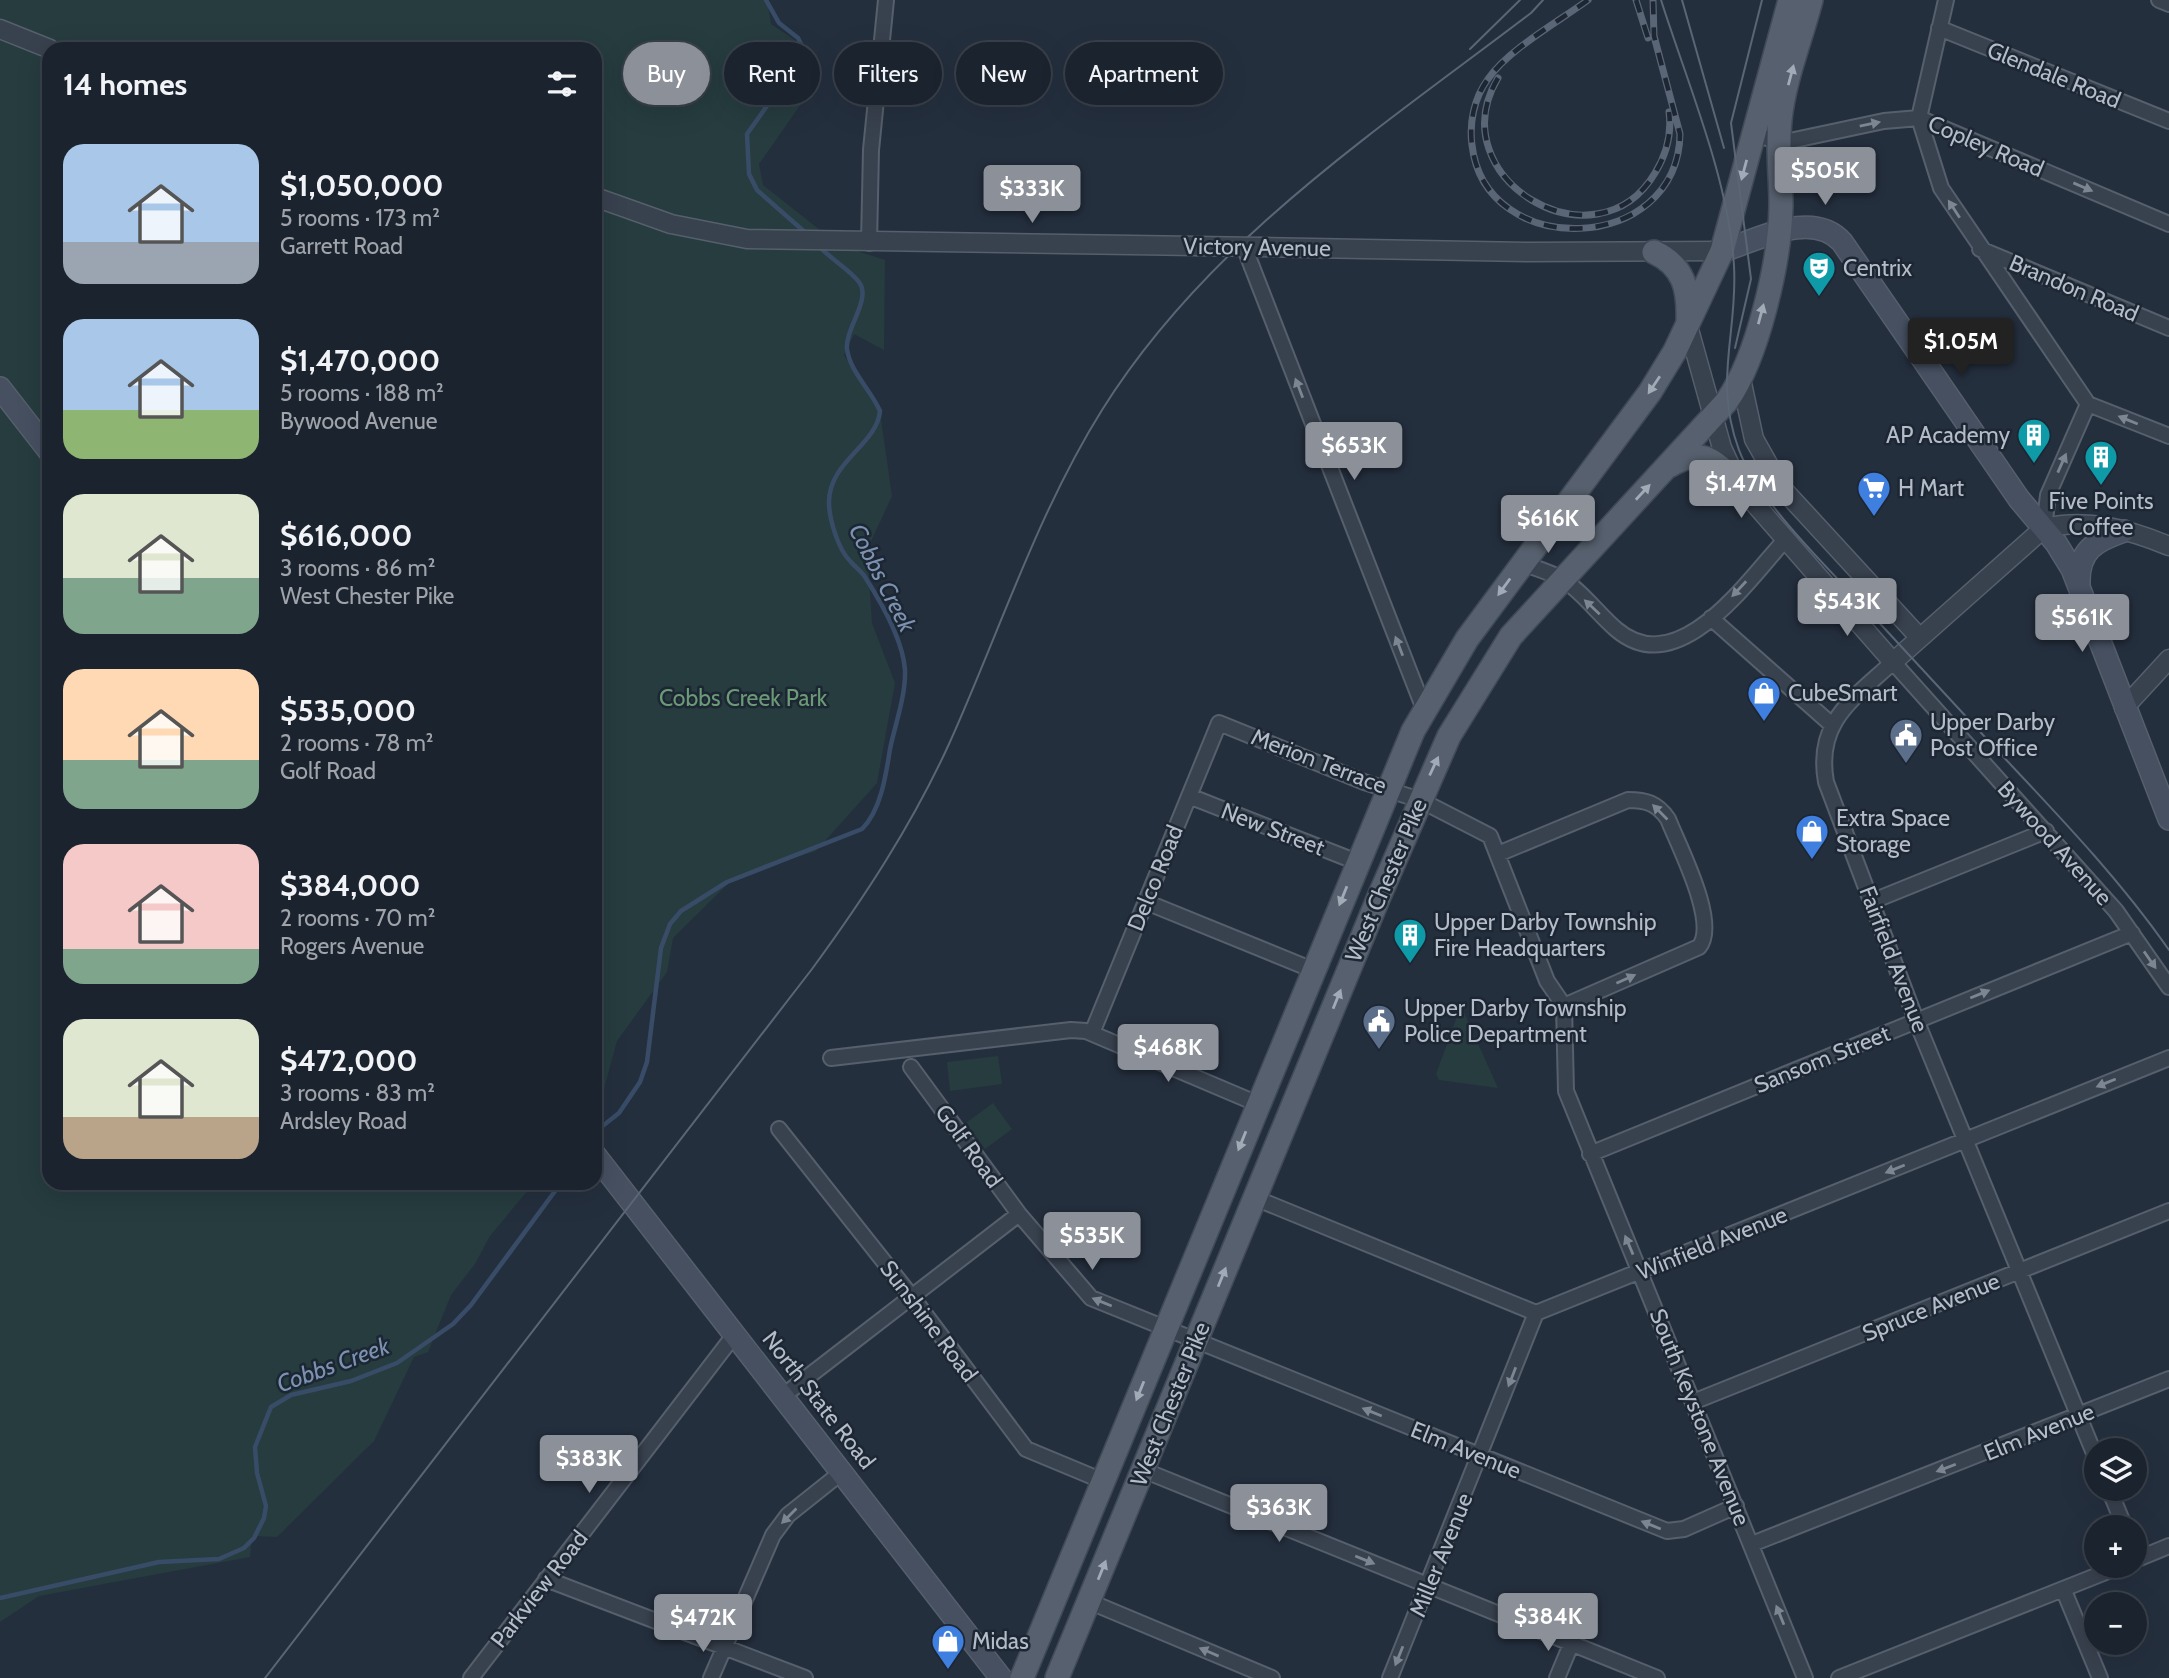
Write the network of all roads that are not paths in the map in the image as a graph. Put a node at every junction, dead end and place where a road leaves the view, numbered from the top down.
1 (886, 0) edge
2 (1790, 0) edge
3 (1811, 0) edge
4 (1946, 0) edge
5 (2159, 0) edge
6 (2169, 4) edge
7 (1939, 28) junction
8 (0, 29) edge
9 (42, 46) edge
10 (1919, 118) junction
11 (2169, 121) edge
12 (1753, 135) junction
13 (1780, 141) junction
14 (602, 200) edge
15 (2169, 224) edge
16 (1779, 233) junction
17 (860, 243) junction
18 (1252, 246) junction
19 (1980, 249) junction
20 (1722, 251) junction
21 (1654, 252) junction
22 (1688, 326) junction
23 (2169, 328) edge
24 (1741, 379) junction
25 (0, 388) edge
26 (2088, 404) junction
27 (1713, 416) junction
28 (2169, 436) edge
29 (42, 442) edge
30 (1666, 468) junction
31 (1740, 487) junction
32 (2044, 528) junction
33 (2124, 531) junction
34 (1785, 540) junction
35 (2169, 546) edge
36 (1522, 564) junction
37 (1562, 579) junction
38 (2079, 586) junction
39 (1711, 618) junction
40 (1920, 638) junction
41 (2169, 659) edge
42 (1893, 662) junction
43 (2124, 708) junction
44 (1424, 709) junction
45 (1219, 723) joint
46 (1832, 724) junction
47 (1388, 787) junction
48 (1189, 796) junction
49 (1420, 800) junction
50 (2168, 816) edge
51 (2046, 831) junction
52 (1498, 853) junction
53 (1357, 862) junction
54 (1873, 901) junction
55 (1146, 902) junction
56 (2132, 933) junction
57 (1312, 970) junction
58 (2169, 987) edge
59 (1564, 1006) junction
60 (1916, 1020) junction
61 (1092, 1033) junction
62 (1280, 1049) junction
63 (831, 1058) dead end
64 (2169, 1058) edge
65 (1311, 1062) junction
66 (911, 1067) dead end
67 (1258, 1104) junction
68 (779, 1129) dead end
69 (1966, 1140) junction
70 (1590, 1154) junction
71 (602, 1164) edge
72 (1255, 1198) junction
73 (2169, 1211) edge
74 (1019, 1214) junction
75 (1640, 1271) junction
76 (2018, 1272) junction
77 (912, 1297) junction
78 (1536, 1313) junction
79 (1166, 1328) junction
80 (735, 1334) junction
81 (1196, 1340) junction
82 (2169, 1379) edge
83 (783, 1396) junction
84 (1693, 1402) junction
85 (2079, 1416) junction
86 (2088, 1438) edge
87 (1481, 1457) junction
88 (1143, 1470) junction
89 (842, 1472) junction
90 (1103, 1481) junction
91 (1736, 1506) junction
92 (1752, 1544) junction
93 (2169, 1546) edge
94 (2147, 1553) edge
95 (2094, 1578) edge
96 (547, 1580) junction
97 (1429, 1586) junction
98 (2064, 1591) junction
99 (1088, 1601) junction
100 (1572, 1642) junction
101 (726, 1646) junction
102 (471, 1678) edge
103 (711, 1678) edge
104 (805, 1678) edge
105 (1001, 1678) edge
106 (1022, 1678) edge
107 (1057, 1678) edge
108 (1272, 1678) edge
109 (1390, 1678) edge
110 (1557, 1678) edge
111 (1657, 1678) edge
112 (1805, 1678) edge
113 (1839, 1678) edge
114 (2100, 1678) edge

1 - 17 street
2 - 12 main road, West Chester Pike
13 -> 3 main road, West Chester Pike
4 - 7 street
5 - 6 street
7 - 10 street
7 - 11 street, Glendale Road
8 - 9 street
13 -> 10 street, Copley Road
10 -> 15 street, Copley Road
19 -> 10 street
12 - 13 street, Copley Road
12 -> 20 main road, West Chester Pike
13 - 16 main road, West Chester Pike
14 - 17 street, Victory Avenue
16 - 20 main road
24 -> 16 main road, West Chester Pike
16 - 32 main road
17 - 18 street, Victory Avenue, bridge
18 - 21 street, Victory Avenue
44 -> 18 street, bridge
19 - 23 street, Brandon Road
19 - 26 street
20 - 21 street, Victory Avenue
20 - 22 main road, West Chester Pike
21 - 22 main road
22 - 27 street, Bywood Avenue
22 -> 36 main road, West Chester Pike
24 - 27 main road, West Chester Pike
24 - 40 street
25 - 29 main road
28 -> 26 street
32 -> 26 street
27 - 30 main road, West Chester Pike
27 - 31 street, Bywood Avenue
30 - 31 main road
37 -> 30 main road, West Chester Pike
31 - 34 street, Bywood Avenue
32 - 33 street
32 - 38 main road
32 - 40 street, Fairfield Avenue
33 - 35 street
33 - 38 main road
34 -> 39 street
34 - 42 street, Bywood Avenue
36 - 37 street
36 -> 44 main road, West Chester Pike
39 -> 37 street
49 -> 37 main road, West Chester Pike
38 - 43 main road
39 - 46 street
40 - 42 street, Fairfield Avenue
41 - 43 street
42 - 46 street, Fairfield Avenue
42 - 51 street, Bywood Avenue
43 - 50 main road
44 - 47 main road, West Chester Pike
45 - 47 street, Merion Terrace
45 - 48 street, Delco Road
46 - 54 street, Fairfield Avenue
47 - 49 street, Merion Terrace
47 - 53 main road, West Chester Pike
48 - 53 street, New Street
48 - 55 street, Delco Road
49 - 52 street
65 -> 49 main road, West Chester Pike
51 - 54 street
51 - 56 street, Bywood Avenue
52 - 59 street
59 -> 52 street
53 -> 57 main road, West Chester Pike
54 - 60 street, Fairfield Avenue
55 - 57 street
55 - 61 street, Delco Road
56 -> 58 street, Bywood Avenue
60 -> 56 street, Sansom Street
57 - 62 main road, West Chester Pike
59 - 70 street, South Keystone Avenue
60 - 69 street, Fairfield Avenue
60 - 70 street, Sansom Street
61 - 63 street
61 - 67 street
62 - 65 main road
62 - 67 main road, West Chester Pike
64 -> 69 street, Winfield Avenue
65 - 72 main road, West Chester Pike
66 - 74 street, Golf Road
67 -> 79 main road, West Chester Pike
68 - 77 street, Sunshine Road
69 -> 75 street, Winfield Avenue
69 - 76 street, Fairfield Avenue
75 -> 70 street, South Keystone Avenue
71 - 80 main road, North State Road
72 - 78 street
81 -> 72 main road, West Chester Pike
73 - 76 street, Spruce Avenue
74 - 77 street
79 -> 74 street, Golf Road
75 - 78 street, Winfield Avenue
75 - 84 street, South Keystone Avenue
76 - 84 street, Spruce Avenue
76 - 85 street, Fairfield Avenue
77 - 83 street
77 - 90 street, Sunshine Road
78 -> 87 street, Miller Avenue
79 - 81 street, Golf Road
79 -> 90 main road, West Chester Pike
80 - 83 main road, North State Road
80 - 96 street, Parkview Road
87 -> 81 street, Elm Avenue
81 - 88 main road, West Chester Pike
82 - 85 street, Elm Avenue
83 - 89 main road, North State Road
84 - 91 street, South Keystone Avenue
85 - 86 street, Fairfield Avenue
85 -> 92 street, Elm Avenue
91 -> 87 street, Elm Avenue
87 - 97 street, Miller Avenue
88 -> 97 street
99 -> 88 main road, West Chester Pike
89 -> 101 street
89 - 105 main road, North State Road
90 - 106 main road, West Chester Pike
91 - 92 street, South Keystone Avenue
112 -> 92 street, South Keystone Avenue
93 - 94 street
95 - 98 street
96 - 101 street
96 - 102 street, Parkview Road
97 - 100 street
97 -> 109 street, Miller Avenue
98 - 113 street
98 - 114 street
99 - 107 main road, West Chester Pike
108 -> 99 street
100 - 110 street
100 - 111 street
101 - 103 street
101 - 104 street

